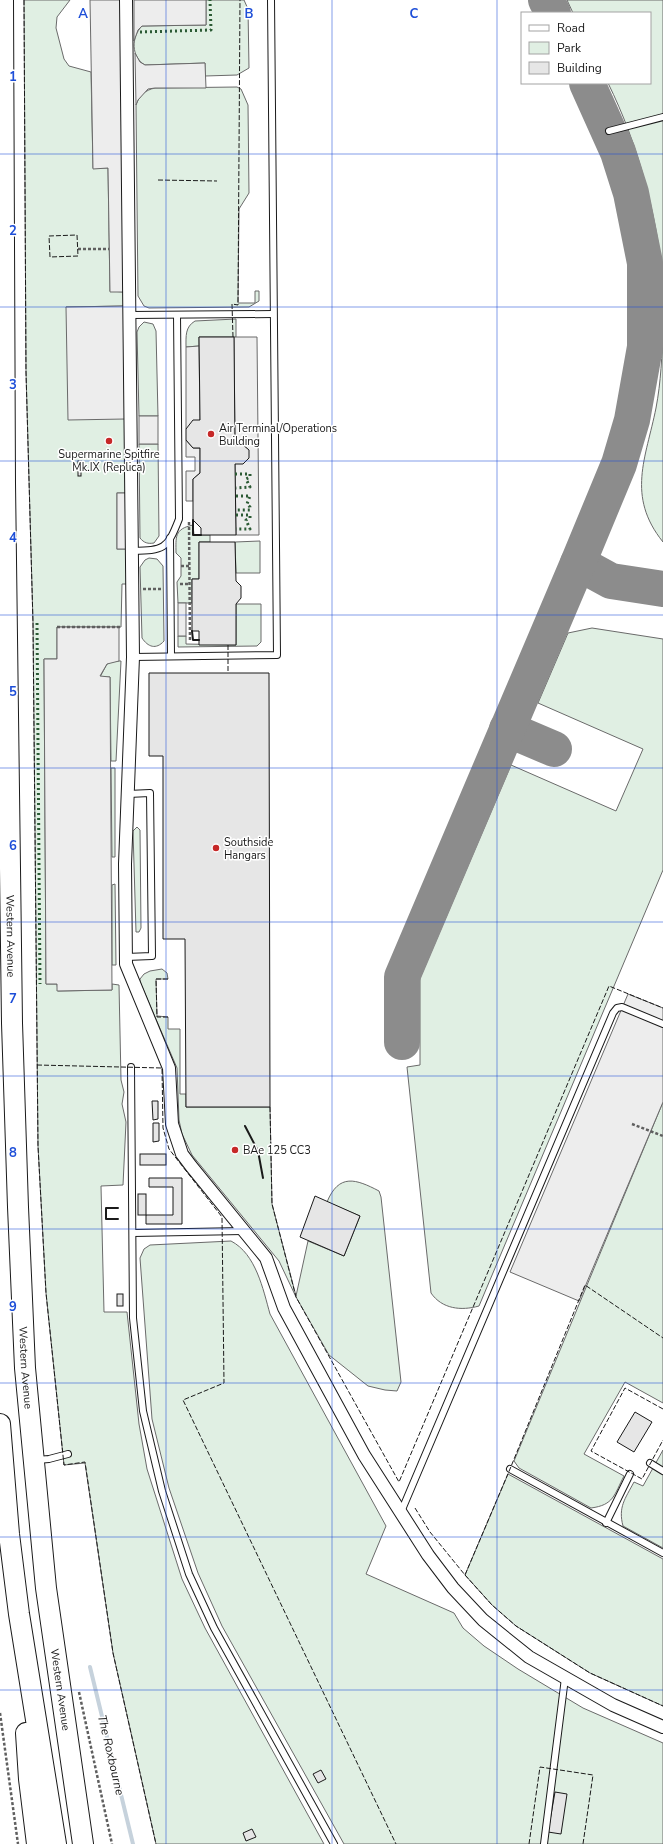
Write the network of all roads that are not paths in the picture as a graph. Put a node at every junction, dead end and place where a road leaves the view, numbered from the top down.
1 (3, 0) edge
2 (126, 0) edge
3 (271, 0) edge
4 (663, 117) edge
5 (609, 131) dead end
6 (274, 314) junction
7 (130, 315) junction
8 (177, 315) junction
9 (170, 538) junction
10 (132, 551) junction
11 (171, 656) junction
12 (133, 657) junction
13 (128, 794) junction
14 (126, 957) junction
15 (663, 1024) edge
16 (131, 1067) dead end
17 (244, 1231) junction
18 (133, 1233) junction
19 (0, 1424) edge
20 (68, 1454) dead end
21 (33, 1460) junction
22 (650, 1464) dead end
23 (510, 1469) dead end
24 (663, 1471) edge
25 (630, 1474) dead end
26 (401, 1512) junction
27 (606, 1523) junction
28 (663, 1553) edge
29 (19, 1614) junction
30 (57, 1668) junction
31 (565, 1678) junction
32 (663, 1727) edge
33 (37, 1844) edge
34 (56, 1844) edge
35 (83, 1844) edge
36 (96, 1844) edge
37 (334, 1844) edge
38 (544, 1844) edge

1 - 21 highway, Western Avenue
2 - 7 street
3 - 6 lane
4 - 5 lane
6 - 8 lane
6 - 11 lane
7 - 8 lane
7 - 10 street
8 - 9 lane
9 - 10 lane
9 - 11 lane
10 - 12 street
11 - 12 lane
12 - 13 street
13 - 14 street
13 - 14 lane
14 - 17 street
15 - 26 lane
16 - 18 lane
17 - 18 lane
17 - 26 street
18 - 37 lane
19 - 29 highway
20 - 21 lane
21 - 30 highway, Western Avenue
22 - 24 lane
23 - 27 lane
25 - 27 lane
26 - 31 street
27 - 28 lane
29 - 33 highway
29 - 34 highway
30 - 35 highway, Western Avenue
30 - 36 highway
31 - 32 street
31 - 38 lane

